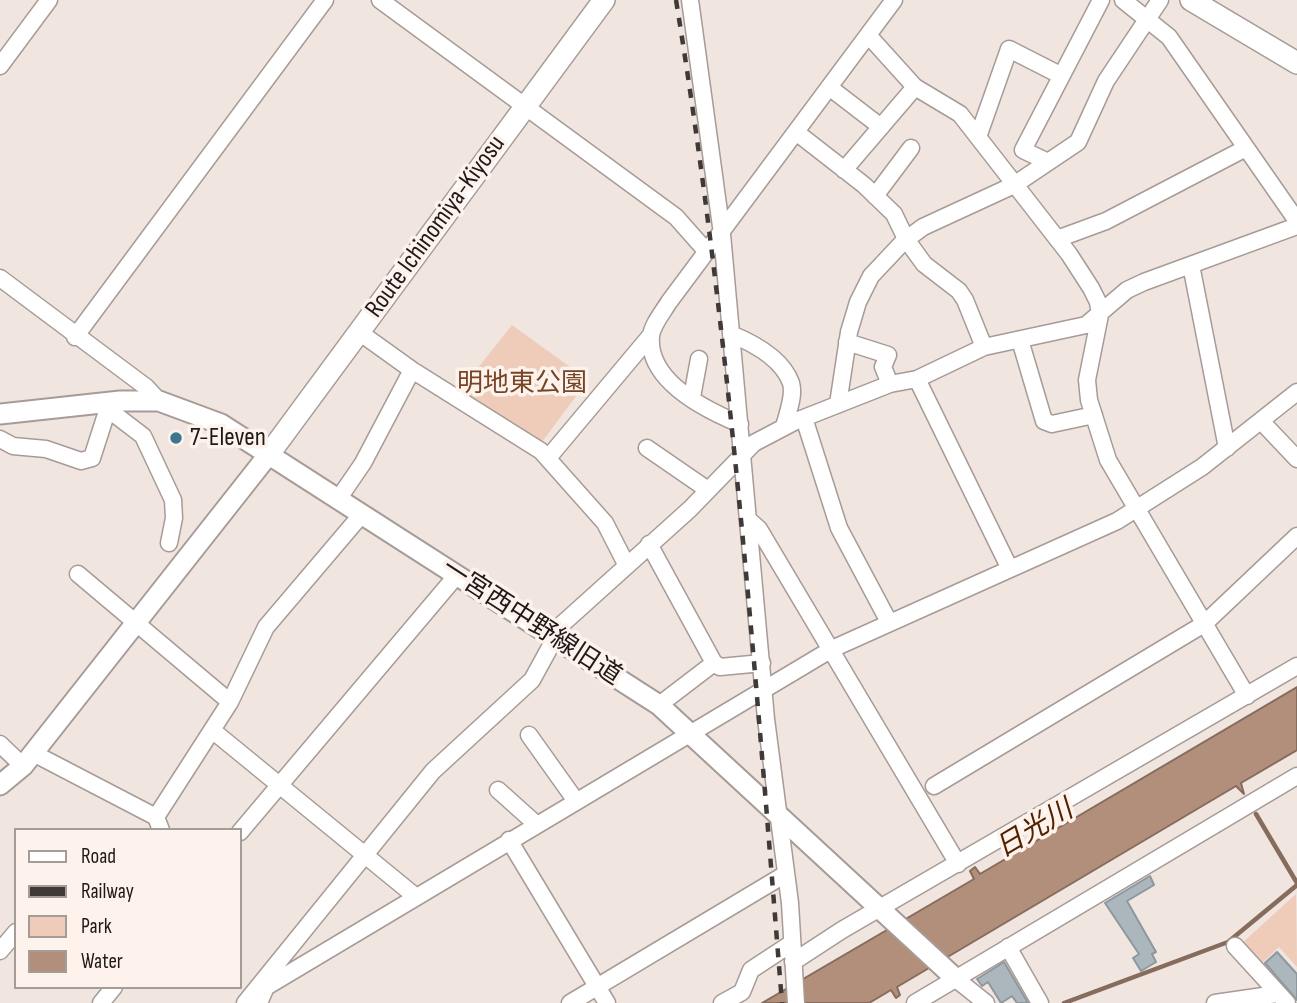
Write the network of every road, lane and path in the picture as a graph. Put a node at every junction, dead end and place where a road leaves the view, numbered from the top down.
1 (49, 0) edge
2 (325, 0) edge
3 (380, 0) edge
4 (604, 0) edge
5 (690, 0) edge
6 (894, 0) edge
7 (1101, 0) edge
8 (1123, 0) edge
9 (1160, 0) edge
10 (1191, 0) edge
11 (1147, 18) junction
12 (868, 35) junction
13 (1297, 62) edge
14 (0, 66) edge
15 (1060, 75) junction
16 (830, 87) junction
17 (915, 87) junction
18 (524, 107) junction
19 (881, 127) junction
20 (796, 132) junction
21 (978, 137) junction
22 (911, 148) dead end
23 (1246, 148) junction
24 (1048, 162) junction
25 (844, 170) junction
26 (1014, 185) junction
27 (875, 196) junction
28 (1297, 224) edge
29 (722, 234) junction
30 (906, 239) junction
31 (1057, 239) junction
32 (707, 252) junction
33 (1191, 265) junction
34 (0, 278) edge
35 (1100, 315) junction
36 (359, 332) junction
37 (731, 334) junction
38 (651, 335) junction
39 (75, 337) junction
40 (1020, 340) junction
41 (847, 342) junction
42 (984, 347) junction
43 (699, 359) dead end
44 (412, 370) junction
45 (917, 379) junction
46 (890, 384) junction
47 (1297, 392) edge
48 (692, 397) junction
49 (159, 401) junction
50 (110, 402) junction
51 (838, 404) junction
52 (0, 414) edge
53 (1094, 415) junction
54 (804, 418) junction
55 (1261, 421) junction
56 (740, 424) junction
57 (784, 427) junction
58 (0, 439) edge
59 (1227, 447) junction
60 (647, 448) dead end
61 (743, 452) junction
62 (270, 454) junction
63 (548, 458) junction
64 (1297, 459) edge
65 (708, 490) junction
66 (339, 498) junction
67 (1136, 509) junction
68 (362, 514) junction
69 (750, 522) junction
70 (1297, 536) edge
71 (169, 543) dead end
72 (649, 544) junction
73 (626, 564) junction
74 (1009, 567) junction
75 (78, 574) dead end
76 (457, 575) junction
77 (889, 622) junction
78 (136, 623) junction
79 (1205, 624) junction
80 (553, 637) junction
81 (832, 649) junction
82 (714, 663) junction
83 (762, 663) junction
84 (1297, 666) edge
85 (764, 687) junction
86 (1247, 696) junction
87 (230, 702) junction
88 (659, 705) junction
89 (212, 730) junction
90 (691, 732) junction
91 (529, 735) dead end
92 (0, 744) edge
93 (28, 759) junction
94 (1297, 776) edge
95 (279, 783) junction
96 (0, 785) edge
97 (934, 786) dead end
98 (498, 790) dead end
99 (576, 801) junction
100 (779, 814) junction
101 (159, 823) edge
102 (536, 824) junction
103 (242, 829) edge
104 (509, 840) junction
105 (364, 853) junction
106 (958, 864) junction
107 (784, 875) junction
108 (415, 897) junction
109 (880, 908) junction
110 (14, 934) edge
111 (792, 943) junction
112 (1235, 946) dead end
113 (1008, 947) junction
114 (0, 951) edge
115 (793, 962) junction
116 (956, 979) junction
117 (264, 985) junction
118 (597, 986) junction
119 (112, 989) edge
120 (1282, 998) edge
121 (101, 1003) edge
122 (245, 1003) edge
123 (259, 1003) edge
124 (569, 1003) edge
125 (607, 1003) edge
126 (722, 1003) edge
127 (796, 1003) edge
128 (915, 1003) edge
129 (986, 1003) edge
130 (1040, 1003) edge
131 (1215, 1003) edge

1 - 14 street
2 - 39 street
3 - 18 street
4 - 18 main road, Route Ichinomiya-Kiyosu
5 - 29 street
6 - 12 street
7 - 15 street
8 - 11 street
9 - 11 street
10 - 13 main road
11 - 23 street
11 - 24 street
12 - 16 street
12 - 17 street
15 - 21 street
15 - 24 street
16 - 19 street
16 - 20 street
17 - 19 street
17 - 21 street
18 - 32 street
18 - 36 main road, Route Ichinomiya-Kiyosu
19 - 25 street
20 - 25 street
20 - 29 street
21 - 26 street
22 - 27 street
23 - 28 street
23 - 31 street
24 - 26 street
25 - 27 street
26 - 30 street
26 - 31 street
27 - 30 street
28 - 33 street
29 - 32 street
29 - 37 street
30 - 41 street
30 - 42 street
31 - 35 street
32 - 38 street
33 - 35 street
33 - 59 street
34 - 39 street
35 - 40 street
35 - 53 street
36 - 44 street
36 - 62 main road, Route Ichinomiya-Kiyosu
37 - 56 street
37 - 57 street
38 - 48 street
38 - 63 street
39 - 49 street
40 - 42 street
40 - 53 street
41 - 46 street
41 - 51 street
42 - 45 street
43 - 48 street
44 - 63 street
44 - 66 street
45 - 46 street
45 - 74 street
46 - 51 street
47 - 55 street
48 - 56 street
49 - 50 street, 一宮西中野線旧道
49 - 62 street, 一宮西中野線旧道
50 - 52 street, 一宮西中野線旧道
50 - 58 street
50 - 71 street
51 - 54 street
53 - 67 street
54 - 57 street
54 - 77 street
55 - 59 street
55 - 64 street
56 - 61 street
57 - 61 street
59 - 67 street
60 - 65 street
61 - 65 street
61 - 69 street
62 - 66 street, 一宮西中野線旧道
62 - 78 street
63 - 73 street
65 - 72 street
66 - 68 street, 一宮西中野線旧道
67 - 74 street
67 - 79 street
68 - 76 street, 一宮西中野線旧道
68 - 87 street
69 - 81 street
69 - 83 street
70 - 79 street
72 - 73 street
72 - 82 street
73 - 80 street
74 - 77 street
75 - 78 street
76 - 80 street, 一宮西中野線旧道
76 - 95 street
77 - 81 street
78 - 87 street
78 - 93 street
79 - 86 street
79 - 97 street
80 - 88 street, 一宮西中野線旧道
80 - 105 street
81 - 85 street
81 - 106 street
82 - 83 street
82 - 88 street
83 - 85 street
84 - 86 street
85 - 90 street
85 - 100 street
86 - 106 street
87 - 89 street
88 - 90 street, 一宮西中野線旧道
89 - 95 street
89 - 101 street
90 - 99 street
90 - 100 street, 一宮西中野線旧道
91 - 99 street
92 - 93 street
93 - 96 street
93 - 101 street
94 - 113 street
95 - 103 street
95 - 105 street
98 - 102 street
99 - 102 street
100 - 107 street
100 - 109 street, 一宮西中野線旧道
102 - 104 street
104 - 108 street
104 - 118 street
105 - 108 street
105 - 117 street
106 - 109 street
107 - 111 street
107 - 118 street
108 - 117 street
109 - 115 street
109 - 116 street, 一宮西中野線旧道
110 - 114 street
111 - 115 street
111 - 126 street
112 - 120 street
113 - 116 street
113 - 130 street
115 - 127 street
116 - 128 street
116 - 129 street, 一宮西中野線旧道
117 - 122 street
117 - 123 street
118 - 124 street
118 - 125 street
119 - 121 street
120 - 131 street

